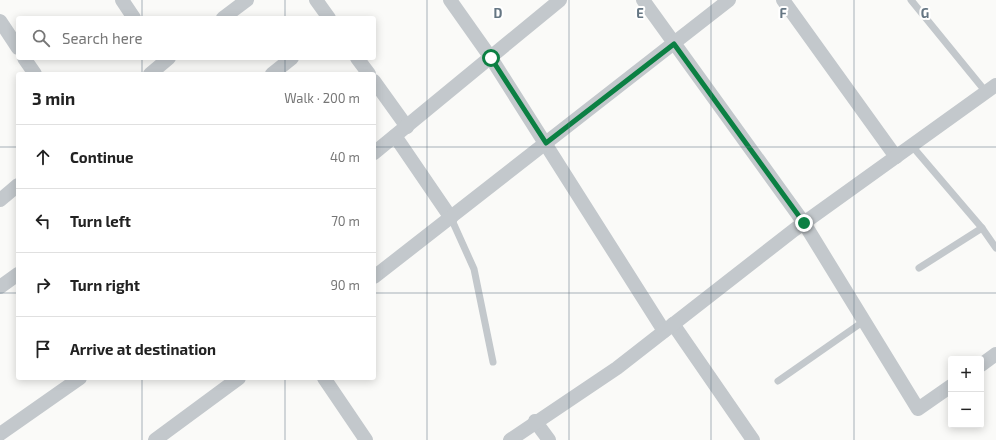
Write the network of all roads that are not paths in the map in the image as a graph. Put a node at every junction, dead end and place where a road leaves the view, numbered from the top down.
1 (122, 0) edge
2 (247, 0) edge
3 (316, 0) edge
4 (450, 0) edge
5 (560, 0) edge
6 (643, 0) edge
7 (729, 0) edge
8 (783, 0) edge
9 (911, 0) edge
10 (133, 16) edge
11 (226, 16) edge
12 (328, 16) edge
13 (0, 21) edge
14 (674, 44) junction
15 (16, 45) edge
16 (491, 58) junction
17 (25, 60) edge
18 (164, 60) edge
19 (290, 60) edge
20 (359, 60) edge
21 (34, 72) edge
22 (152, 72) edge
23 (274, 72) edge
24 (368, 72) edge
25 (376, 84) edge
26 (991, 88) edge
27 (407, 126) junction
28 (395, 136) junction
29 (546, 143) junction
30 (912, 146) junction
31 (376, 151) edge
32 (896, 157) junction
33 (16, 187) edge
34 (0, 200) edge
35 (450, 218) junction
36 (804, 223) junction
37 (982, 228) junction
38 (996, 248) edge
39 (919, 268) dead end
40 (16, 275) edge
41 (376, 275) edge
42 (0, 287) edge
43 (864, 321) junction
44 (669, 328) junction
45 (996, 354) edge
46 (493, 362) dead end
47 (984, 363) edge
48 (77, 380) edge
49 (236, 380) edge
50 (325, 380) edge
51 (778, 381) dead end
52 (948, 388) edge
53 (535, 421) junction
54 (0, 434) edge
55 (155, 440) edge
56 (366, 440) edge
57 (510, 440) edge
58 (549, 440) edge
59 (753, 440) edge

1 - 10 street
2 - 11 street
3 - 12 street
4 - 16 street
5 - 16 street
6 - 14 street
7 - 14 street
8 - 32 street
9 - 26 lane
13 - 15 street
14 - 29 street
14 - 36 street
16 - 27 street
16 - 29 street
17 - 21 street
18 - 22 street
19 - 23 street
20 - 24 street
25 - 27 street
26 - 30 street
27 - 28 street
28 - 31 street
28 - 35 street
29 - 35 street
29 - 44 street
30 - 32 street
30 - 37 lane
32 - 36 street
33 - 34 street
35 - 41 street
35 - 46 lane
36 - 43 street
36 - 44 street
37 - 38 lane
37 - 39 lane
40 - 42 street
43 - 51 lane
43 - 52 street
44 - 53 street
44 - 59 street
45 - 47 street
48 - 54 street
49 - 55 street
50 - 56 street
53 - 57 street
53 - 58 street

